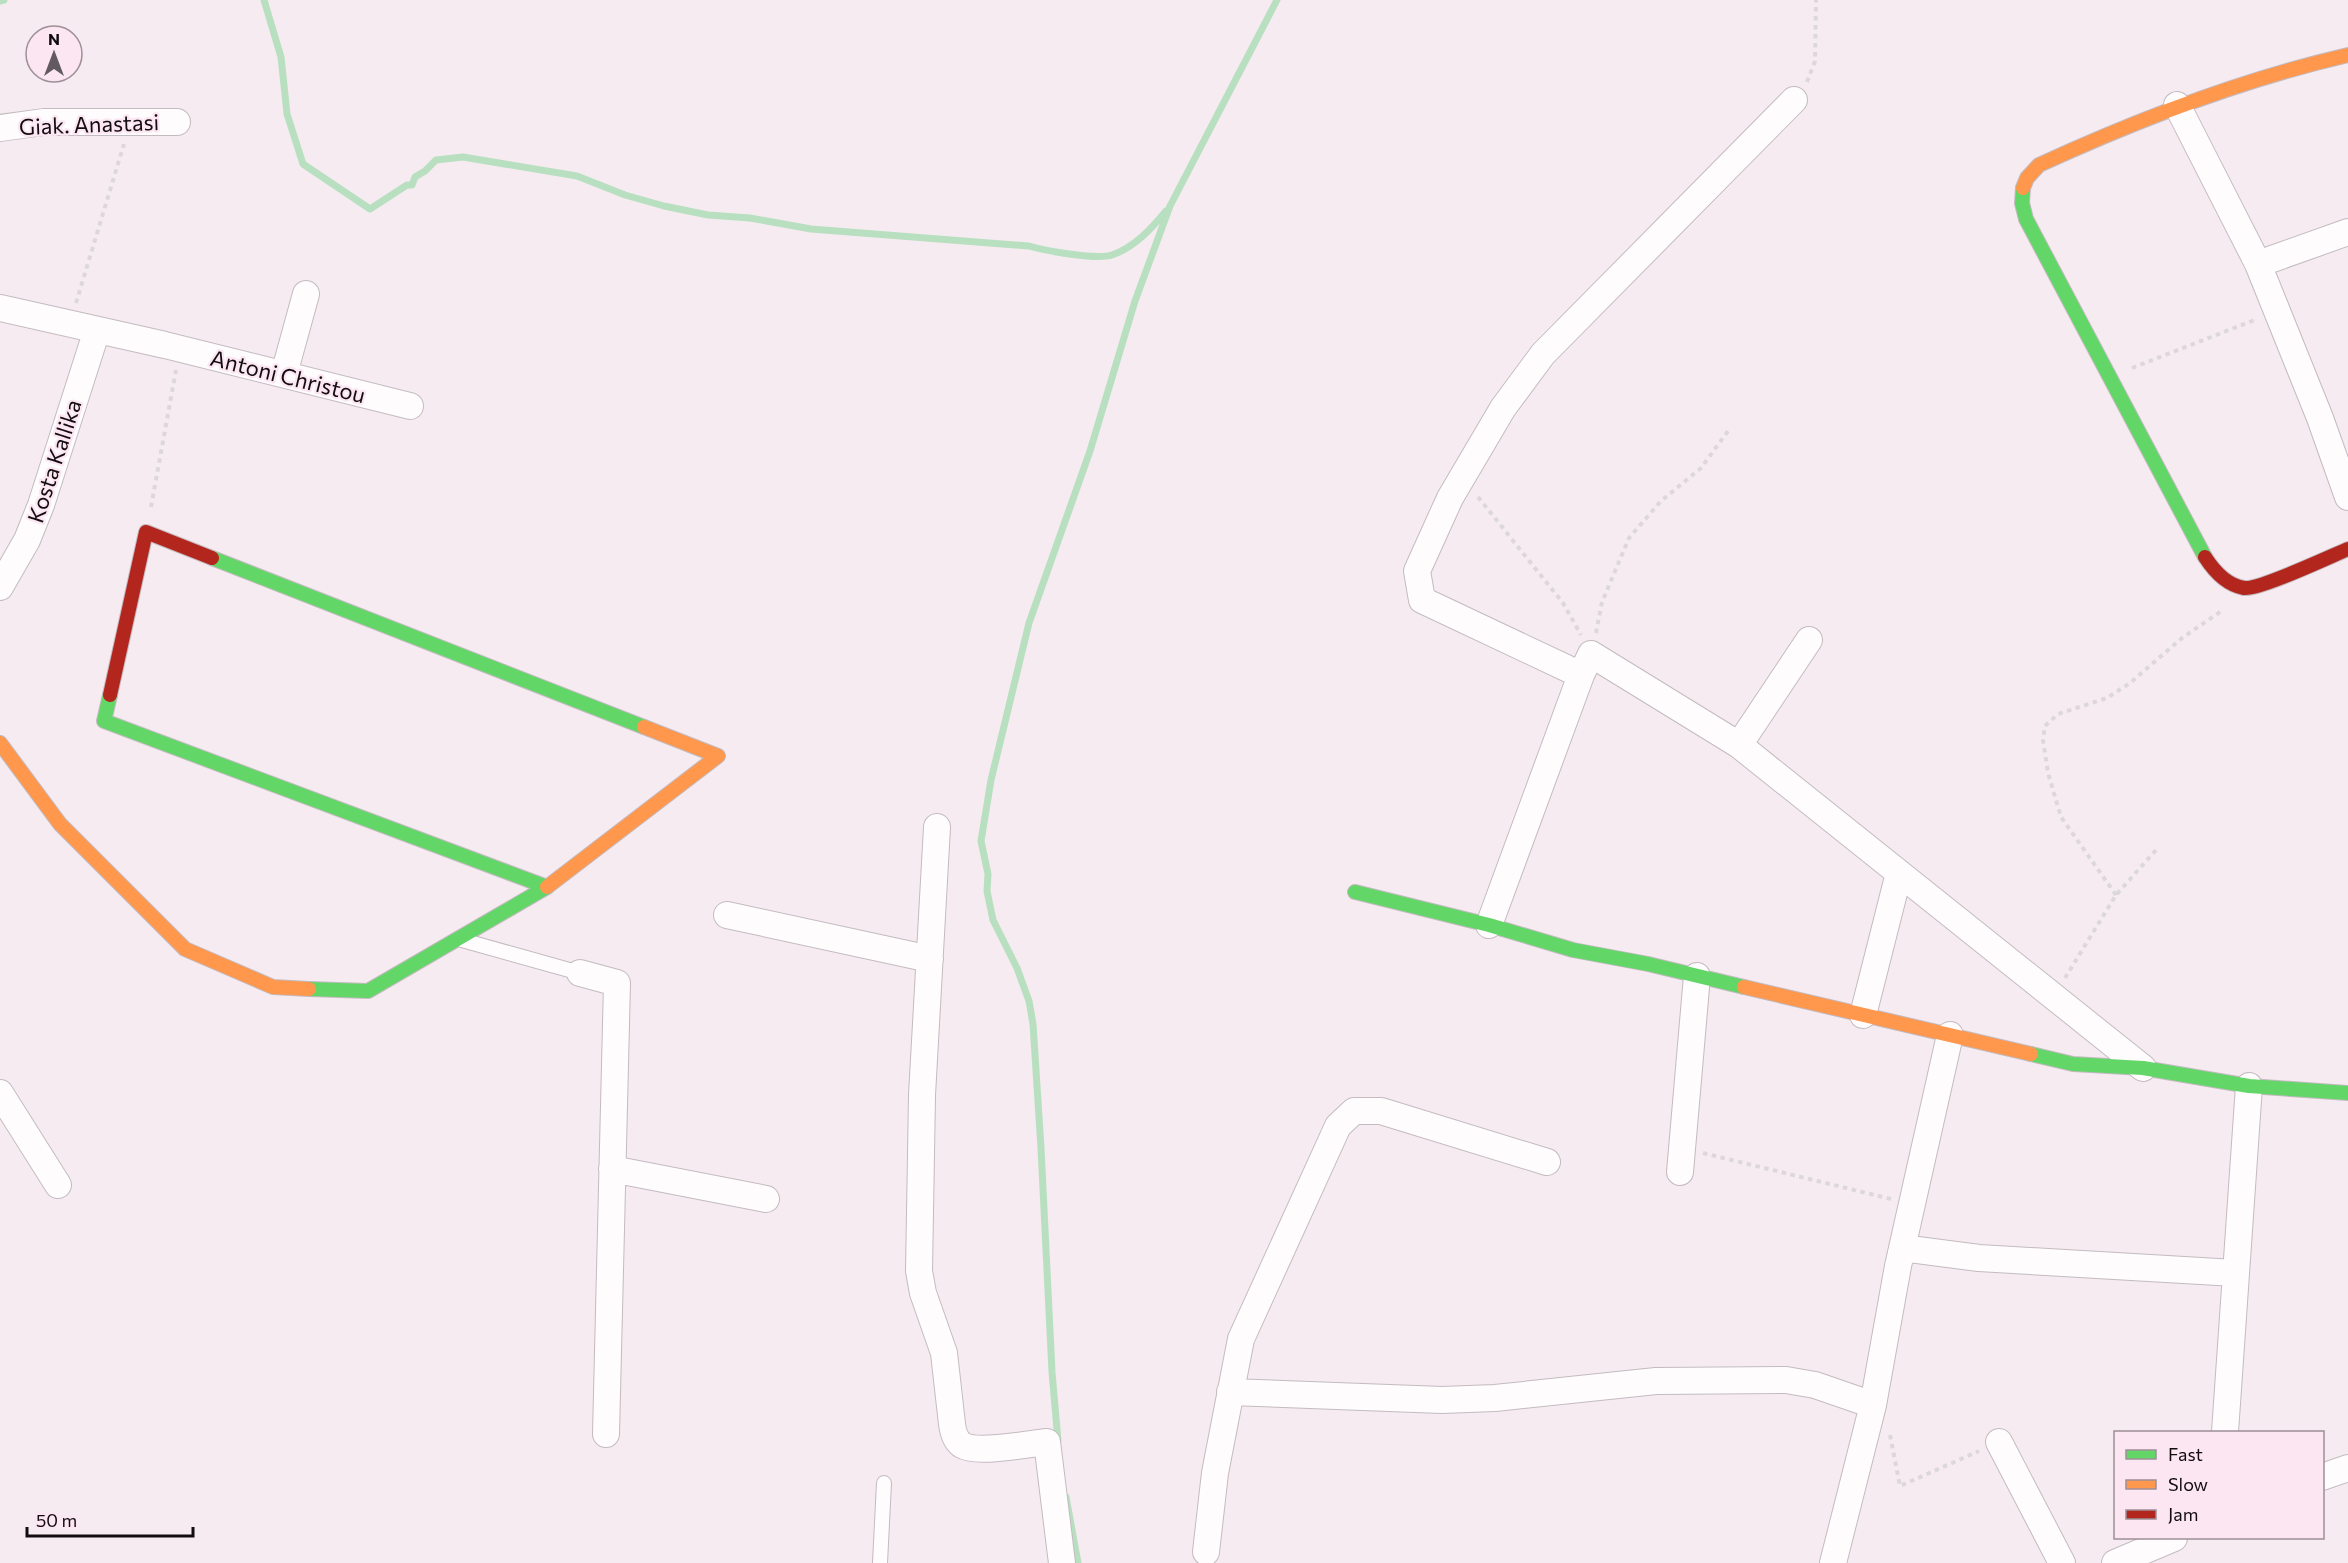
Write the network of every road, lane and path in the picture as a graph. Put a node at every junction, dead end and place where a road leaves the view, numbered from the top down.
1 (1816, 0) edge
2 (2348, 55) edge
3 (1794, 100) joint
4 (2178, 105) junction
5 (131, 122) junction
6 (177, 122) dead end
7 (0, 128) edge
8 (2348, 232) edge
9 (2258, 264) junction
10 (306, 294) dead end
11 (0, 308) edge
12 (2278, 311) junction
13 (69, 324) junction
14 (97, 330) junction
15 (173, 347) junction
16 (284, 375) junction
17 (2109, 377) junction
18 (410, 406) dead end
19 (1728, 431) dead end
20 (1462, 477) junction
21 (2348, 497) edge
22 (146, 532) junction
23 (2348, 549) edge
24 (2, 580) edge
25 (2242, 588) junction
26 (1809, 639) dead end
27 (1586, 664) junction
28 (0, 744) edge
29 (1739, 745) junction
30 (937, 827) dead end
31 (2156, 850) dead end
32 (1899, 873) junction
33 (547, 887) junction
34 (1355, 892) dead end
35 (2116, 894) junction
36 (727, 915) dead end
37 (1489, 925) junction
38 (457, 939) junction
39 (930, 959) junction
40 (580, 973) joint
41 (1697, 976) junction
42 (2054, 996) junction
43 (1863, 1015) junction
44 (1950, 1035) junction
45 (2143, 1068) junction
46 (2249, 1086) junction
47 (0, 1093) edge
48 (2348, 1093) edge
49 (1681, 1160) joint
50 (1547, 1162) dead end
51 (612, 1169) junction
52 (58, 1185) dead end
53 (766, 1199) dead end
54 (1912, 1204) junction
55 (1902, 1248) junction
56 (2235, 1273) junction
57 (1230, 1392) junction
58 (1873, 1405) junction
59 (1889, 1429) dead end
60 (2225, 1431) edge
61 (606, 1434) dead end
62 (1999, 1442) joint
63 (2348, 1468) edge
64 (2324, 1476) edge
65 (884, 1483) dead end
66 (2172, 1539) edge
67 (1206, 1552) dead end
68 (880, 1563) edge
69 (1062, 1563) edge
70 (1833, 1563) edge
71 (2062, 1563) edge
72 (2115, 1563) edge

1 - 3 path
2 - 4 street
3 - 20 street
4 - 9 street
4 - 17 street
5 - 6 street, Giak. Anastasi
5 - 7 street, Giak. Anastasi
5 - 13 path
8 - 9 street
9 - 12 street
10 - 16 street
11 - 13 street, Antoni Christou
12 - 17 path
12 - 21 street
13 - 14 street, Antoni Christou
14 - 15 street, Antoni Christou
14 - 24 street, Kosta Kallika
15 - 16 street, Antoni Christou
15 - 22 path
16 - 18 street, Antoni Christou
17 - 25 street
19 - 27 path
20 - 27 path
20 - 27 street
22 - 33 street
22 - 33 street
23 - 25 street
25 - 35 path
26 - 29 street
27 - 29 street
27 - 37 street
28 - 38 street
29 - 32 street
30 - 39 street
31 - 35 path
32 - 42 street
32 - 43 street
33 - 38 street
34 - 37 street
35 - 42 path
36 - 39 street
37 - 41 street
38 - 40 lane
39 - 69 street
40 - 51 street
41 - 43 street
41 - 49 street
42 - 45 street
43 - 44 street
44 - 45 street
44 - 54 street
45 - 46 street
46 - 48 street
46 - 56 street
47 - 52 street
49 - 54 path
50 - 57 street
51 - 53 street
51 - 61 street
54 - 55 street
55 - 56 street
55 - 58 street
56 - 60 street
57 - 58 street
57 - 67 street
58 - 70 street
59 - 62 path
62 - 71 street
63 - 64 street
65 - 68 lane
66 - 72 street

